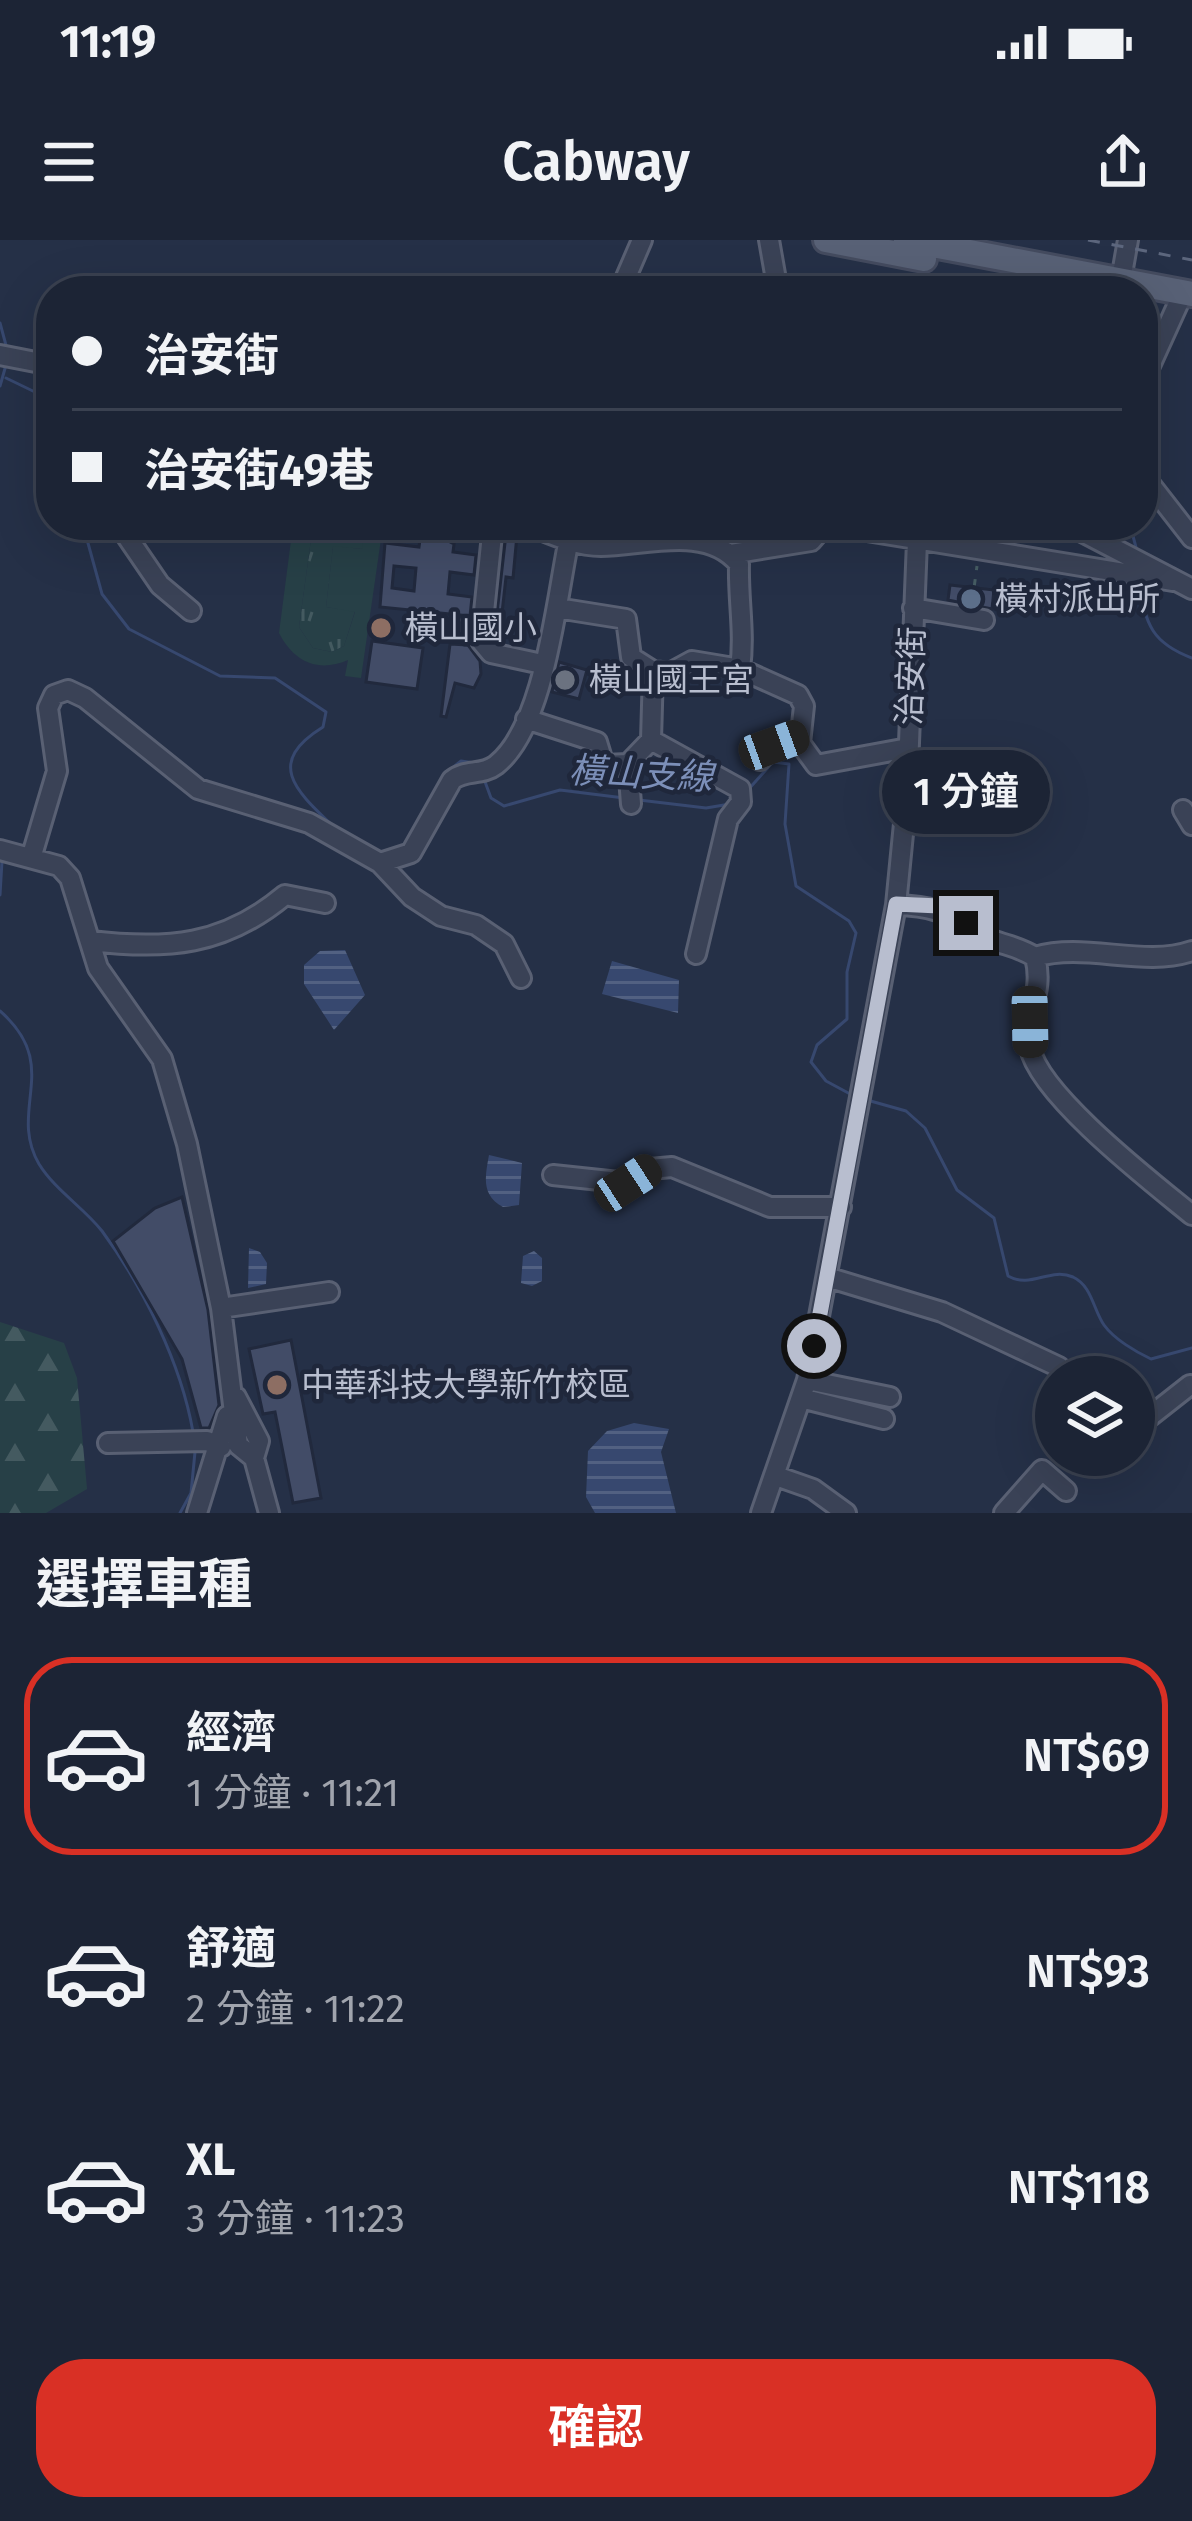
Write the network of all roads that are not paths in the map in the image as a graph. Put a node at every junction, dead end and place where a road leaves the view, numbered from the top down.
1 (642, 240) edge
2 (769, 240) edge
3 (826, 240) edge
4 (906, 240) edge
5 (1128, 240) edge
6 (626, 276) edge
7 (775, 276) edge
8 (997, 276) edge
9 (1073, 276) edge
10 (1122, 276) edge
11 (1187, 301) edge
12 (1158, 354) edge
13 (1158, 494) edge
14 (1192, 538) edge
15 (129, 540) edge
16 (491, 540) edge
17 (569, 540) edge
18 (587, 540) edge
19 (669, 540) edge
20 (683, 540) edge
21 (812, 540) edge
22 (906, 540) edge
23 (1098, 540) edge
24 (916, 542) junction
25 (731, 554) junction
26 (1192, 566) edge
27 (1183, 585) edge
28 (557, 608) junction
29 (913, 608) junction
30 (191, 611) dead end
31 (984, 620) dead end
32 (446, 630) dead end
33 (482, 631) junction
34 (542, 664) junction
35 (740, 669) junction
36 (653, 671) junction
37 (526, 719) junction
38 (798, 736) junction
39 (651, 740) junction
40 (908, 748) junction
41 (760, 760) dead end
42 (628, 764) junction
43 (630, 797) dead end
44 (0, 850) edge
45 (32, 855) junction
46 (380, 863) junction
47 (325, 903) dead end
48 (896, 904) junction
49 (90, 941) junction
50 (1192, 951) edge
51 (696, 954) dead end
52 (1035, 957) junction
53 (520, 979) dead end
54 (553, 1175) dead end
55 (841, 1207) junction
56 (1192, 1215) edge
57 (830, 1278) junction
58 (329, 1292) dead end
59 (221, 1308) junction
60 (1036, 1356) edge
61 (1190, 1385) edge
62 (230, 1388) junction
63 (804, 1389) junction
64 (890, 1397) dead end
65 (1155, 1412) edge
66 (884, 1419) dead end
67 (108, 1443) dead end
68 (221, 1447) junction
69 (776, 1476) junction
70 (1066, 1491) dead end
71 (197, 1513) edge
72 (269, 1513) edge
73 (761, 1513) edge
74 (846, 1513) edge
75 (1004, 1513) edge

1 - 6 street
2 - 7 street
3 - 8 main road
4 - 9 main road
5 - 10 street
11 - 12 street
13 - 14 street
15 - 30 street
16 - 33 street
17 - 28 street
18 - 19 street
20 - 25 street
21 - 25 street
22 - 24 street
23 - 27 street
24 - 27 street
24 - 29 street, 治安街
25 - 35 street
26 - 27 street
28 - 34 street
28 - 36 street
29 - 31 street
29 - 40 street, 治安街
32 - 33 street
33 - 34 street
34 - 37 street
35 - 36 street
35 - 38 street
36 - 39 street
37 - 42 street
37 - 46 street
38 - 40 street
38 - 41 street
39 - 42 street
39 - 51 street
40 - 48 street, 治安街
42 - 43 street
44 - 45 street
45 - 46 street
45 - 49 street
46 - 53 street
47 - 49 street
48 - 52 street
48 - 55 street, 治安街
49 - 59 street
50 - 52 street
52 - 56 street
54 - 55 street
55 - 57 street, 治安街
57 - 60 street
57 - 63 street, 治安街
58 - 59 street
59 - 62 street
61 - 65 street
62 - 68 street
62 - 72 street
63 - 64 street
63 - 66 street
63 - 69 street, 治安街
67 - 68 street
68 - 71 street
69 - 73 street, 治安街
69 - 74 street
70 - 75 street

